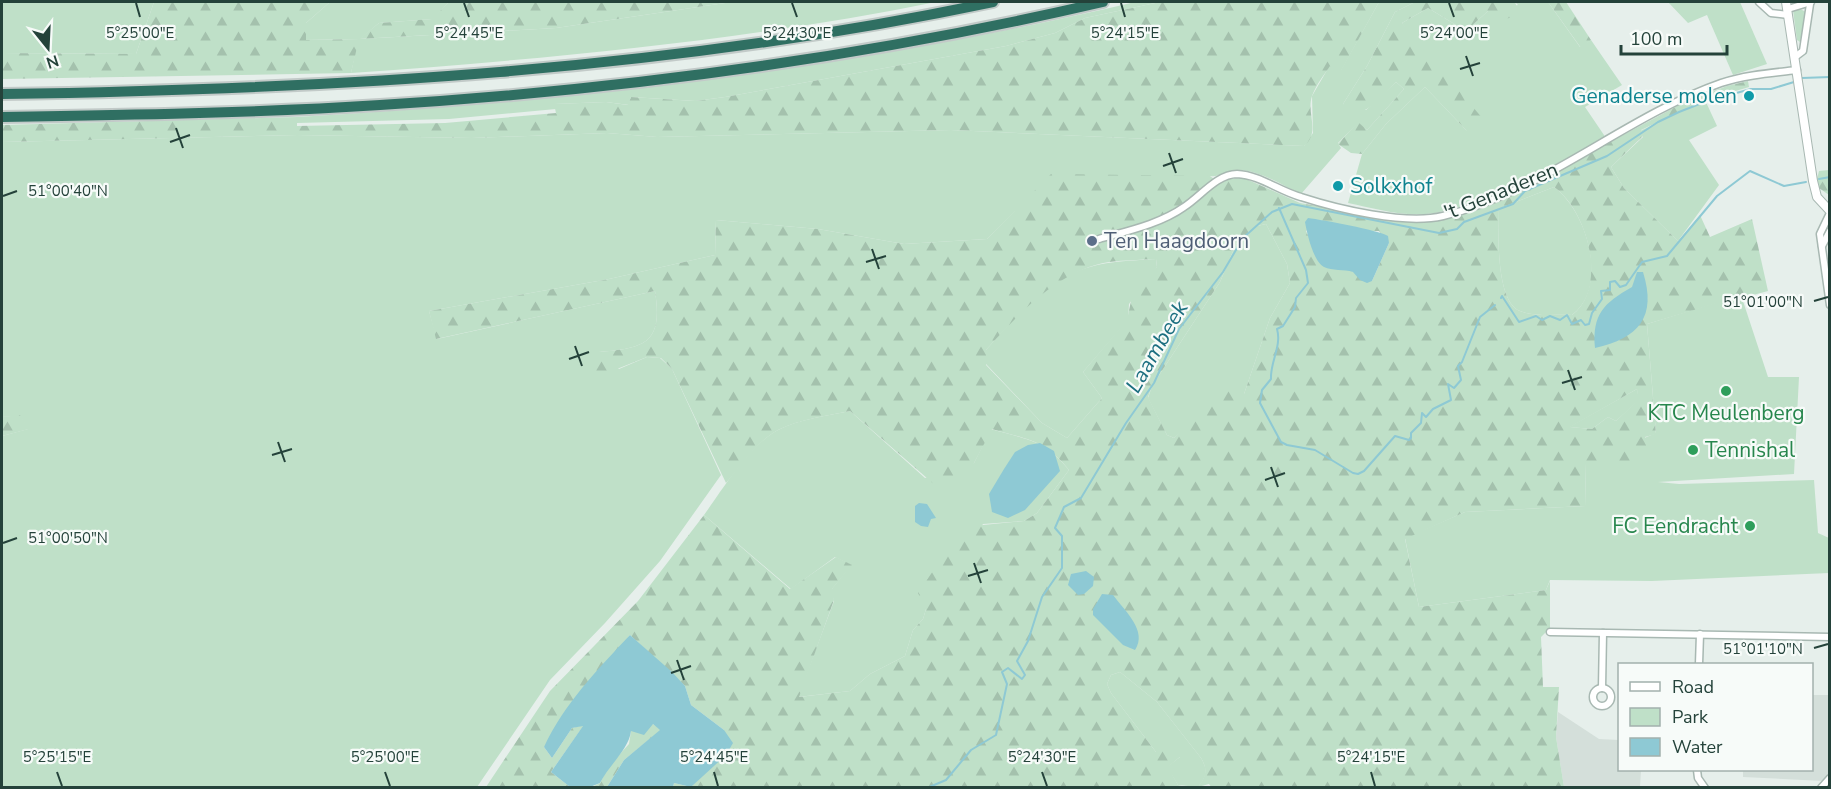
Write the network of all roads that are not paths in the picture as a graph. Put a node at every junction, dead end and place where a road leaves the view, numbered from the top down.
1 (993, 2) edge
2 (1103, 2) edge
3 (1759, 2) edge
4 (1810, 3) edge
5 (1787, 8) edge
6 (1795, 57) junction
7 (1797, 70) junction
8 (2, 94) edge
9 (2, 117) edge
10 (1830, 212) edge
11 (1830, 231) edge
12 (1099, 239) dead end
13 (1822, 246) junction
14 (1830, 305) edge
15 (1550, 632) dead end
16 (1603, 633) junction
17 (1700, 634) junction
18 (1830, 637) edge
19 (1699, 663) edge
20 (1602, 688) dead end
21 (1697, 771) edge
22 (1830, 778) edge
23 (1702, 787) edge
24 (1821, 788) edge

1 - 8 highway
2 - 9 highway
3 - 5 street
4 - 5 street
4 - 6 street
5 - 6 street
6 - 7 street
7 - 10 street
7 - 12 street, 't Genaderen
10 - 13 street
11 - 13 street
13 - 14 street
15 - 16 street
16 - 17 street
16 - 20 street
17 - 18 street
17 - 19 street
21 - 23 street
22 - 24 street

